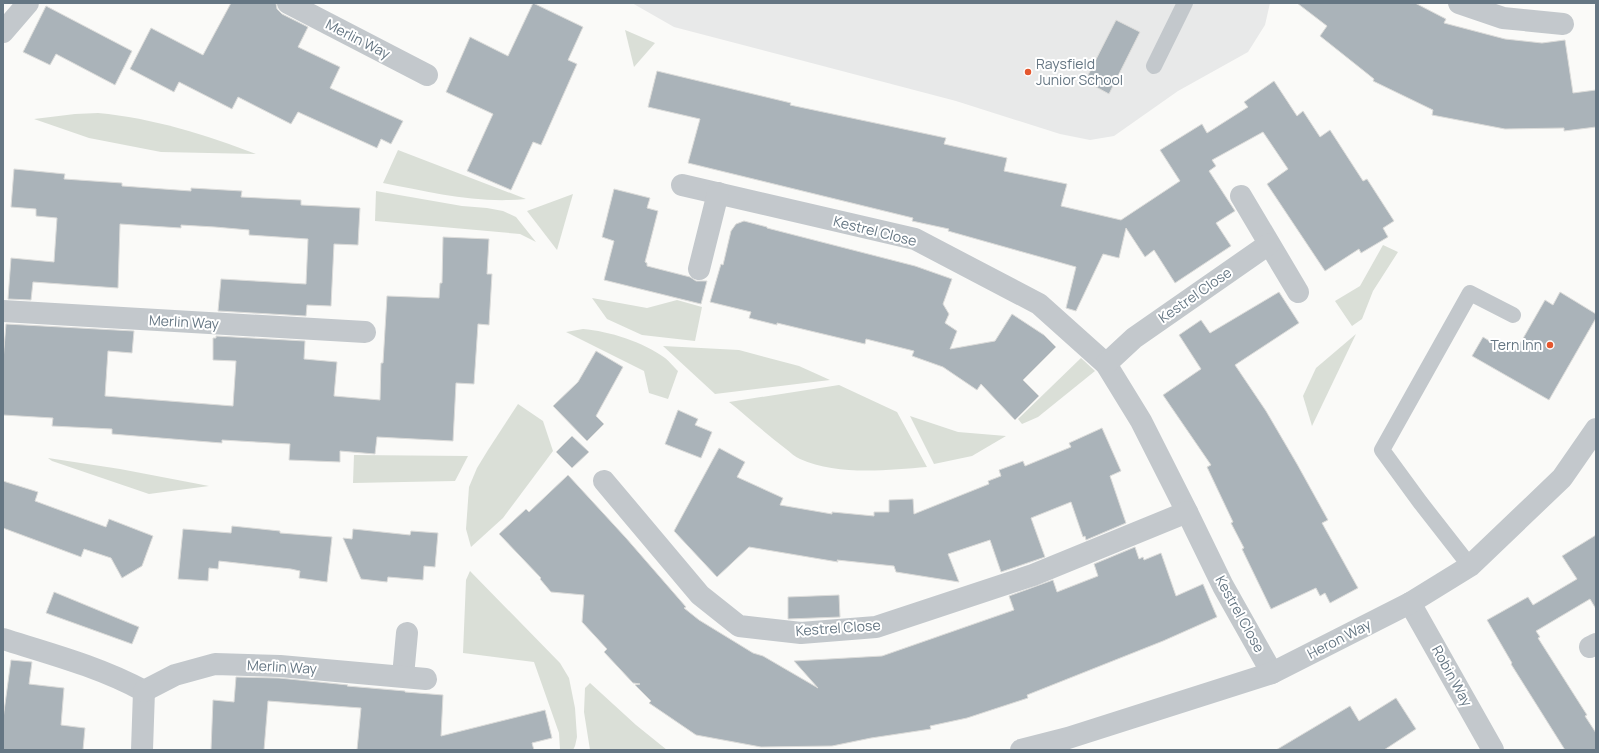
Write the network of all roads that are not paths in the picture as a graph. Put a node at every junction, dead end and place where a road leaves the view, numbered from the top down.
1 (28, 3) edge
2 (288, 3) edge
3 (1185, 3) edge
4 (1459, 3) edge
5 (1563, 24) dead end
6 (3, 32) edge
7 (1154, 66) dead end
8 (427, 75) dead end
9 (682, 185) dead end
10 (718, 193) junction
11 (1241, 196) dead end
12 (1269, 244) junction
13 (699, 269) dead end
14 (1298, 292) dead end
15 (3, 311) edge
16 (1513, 315) dead end
17 (365, 332) dead end
18 (1106, 364) junction
19 (1596, 429) edge
20 (604, 481) dead end
21 (1187, 512) junction
22 (1470, 566) junction
23 (1410, 603) junction
24 (407, 633) dead end
25 (3, 639) edge
26 (1272, 673) junction
27 (403, 676) junction
28 (426, 679) dead end
29 (144, 691) junction
30 (142, 750) edge
31 (1021, 750) edge
32 (1493, 750) edge

1 - 6 street
2 - 8 street, Merlin Way
3 - 7 lane
4 - 5 street
9 - 10 street, Kestrel Close
10 - 13 street
10 - 18 street, Kestrel Close
11 - 12 street
12 - 14 street
12 - 18 street, Kestrel Close
15 - 17 street, Merlin Way
16 - 22 lane
18 - 21 street, Kestrel Close
19 - 22 street, Heron Way
20 - 21 street, Kestrel Close
21 - 26 street, Kestrel Close
22 - 23 street, Heron Way
23 - 26 street, Heron Way
23 - 32 street, Robin Way
24 - 27 street
25 - 29 street
26 - 31 street, Heron Way
27 - 28 street, Merlin Way
27 - 29 street, Merlin Way
29 - 30 street

